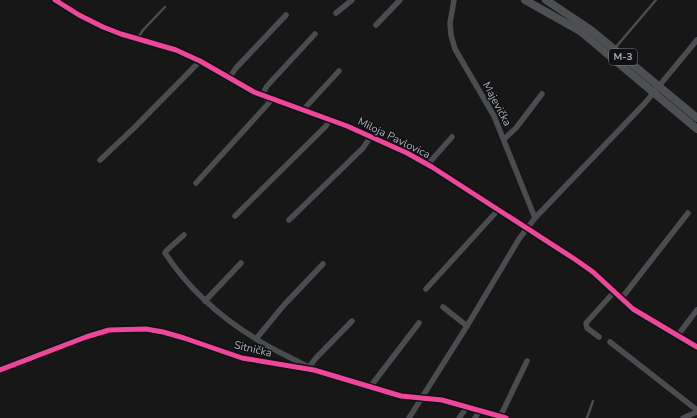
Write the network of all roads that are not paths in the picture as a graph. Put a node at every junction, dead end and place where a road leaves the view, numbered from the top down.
1 (55, 0) edge
2 (352, 0) edge
3 (400, 0) edge
4 (454, 0) edge
5 (525, 0) edge
6 (546, 0) edge
7 (656, 0) edge
8 (165, 6) dead end
9 (336, 13) dead end
10 (286, 14) dead end
11 (376, 25) dead end
12 (315, 34) dead end
13 (138, 39) junction
14 (697, 40) edge
15 (614, 49) junction
16 (200, 61) junction
17 (339, 71) dead end
18 (229, 78) junction
19 (657, 90) junction
20 (542, 94) dead end
21 (262, 95) junction
22 (272, 99) junction
23 (303, 110) junction
24 (697, 118) edge
25 (330, 120) junction
26 (697, 129) edge
27 (371, 136) junction
28 (452, 137) dead end
29 (504, 139) junction
30 (100, 160) dead end
31 (428, 164) junction
32 (196, 183) dead end
33 (498, 210) junction
34 (688, 213) dead end
35 (235, 216) dead end
36 (535, 218) junction
37 (289, 220) dead end
38 (527, 229) junction
39 (184, 235) dead end
40 (241, 263) dead end
41 (323, 264) dead end
42 (426, 289) dead end
43 (614, 292) junction
44 (621, 299) junction
45 (205, 301) junction
46 (443, 306) dead end
47 (697, 310) edge
48 (352, 321) dead end
49 (419, 323) dead end
50 (467, 326) junction
51 (678, 335) junction
52 (598, 337) dead end
53 (256, 339) junction
54 (610, 342) dead end
55 (697, 346) edge
56 (527, 361) dead end
57 (311, 369) junction
58 (0, 370) edge
59 (370, 387) junction
60 (421, 398) junction
61 (593, 401) dead end
62 (467, 406) junction
63 (480, 410) junction
64 (697, 411) edge
65 (503, 417) edge
66 (409, 418) edge
67 (459, 418) edge
68 (475, 418) edge
69 (587, 418) edge
70 (683, 418) edge

1 - 13 street, Miloja Pavlovica
2 - 9 street
3 - 11 street
4 - 29 street, Majevička
5 - 19 main road
6 - 15 main road, M-3
7 - 15 lane
8 - 13 lane
10 - 18 street
12 - 21 street
13 - 16 street, Miloja Pavlovica
14 - 19 street
15 - 19 main road, M-3
16 - 18 street, Miloja Pavlovica
16 - 30 street
17 - 23 street
18 - 21 street, Miloja Pavlovica
19 - 24 main road, M-3
19 - 26 main road
19 - 36 street
20 - 29 street
21 - 22 street, Miloja Pavlovica
22 - 23 street, Miloja Pavlovica
22 - 32 street
23 - 25 street, Miloja Pavlovica
25 - 27 street, Miloja Pavlovica
25 - 35 street
27 - 31 street, Miloja Pavlovica
27 - 37 street
28 - 31 street
29 - 36 street, Majevička
31 - 33 street, Miloja Pavlovica
33 - 38 street, Miloja Pavlovica
33 - 42 street
34 - 44 street
36 - 38 street
38 - 43 street, Miloja Pavlovica
38 - 50 street
39 - 45 street
40 - 45 street
41 - 53 street
43 - 44 street, Miloja Pavlovica
43 - 52 street
44 - 51 street, Miloja Pavlovica
45 - 53 street
46 - 50 street
47 - 51 street
48 - 57 street
49 - 59 street
50 - 60 street
51 - 55 street, Miloja Pavlovica
53 - 57 street
54 - 64 street
56 - 65 street
57 - 58 street, Sitnička
57 - 59 street, Sitnička
59 - 60 street, Sitnička
60 - 62 street, Sitnička
60 - 66 street
61 - 69 lane
62 - 63 street, Sitnička
62 - 67 street
63 - 65 street, Sitnička
63 - 68 street
64 - 70 street

